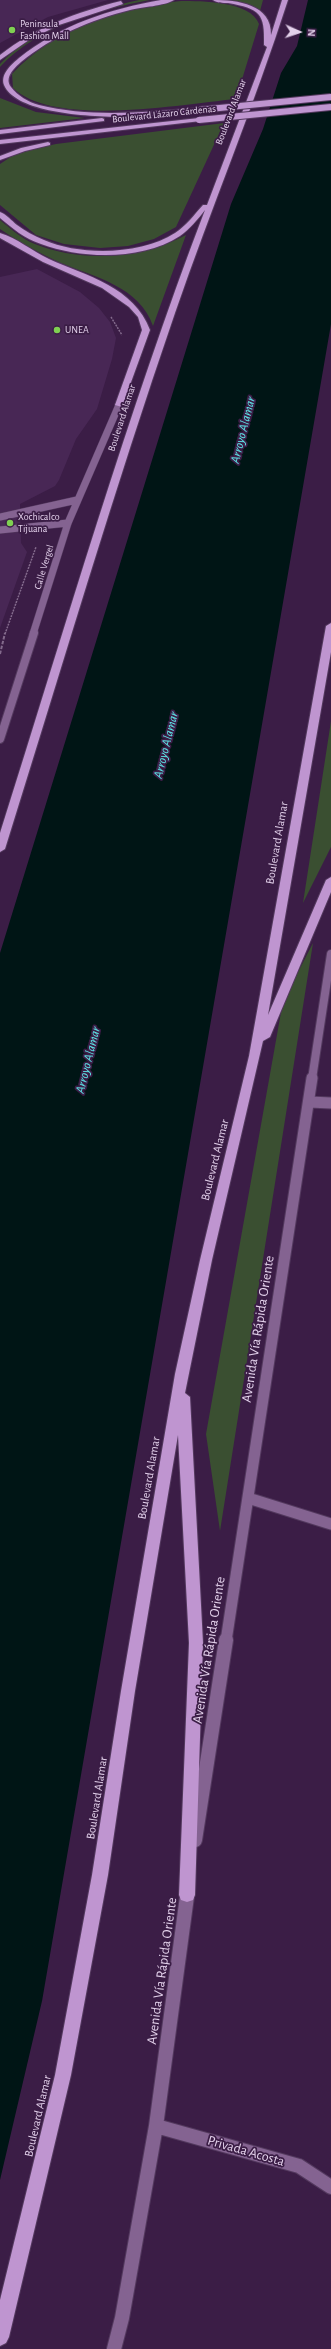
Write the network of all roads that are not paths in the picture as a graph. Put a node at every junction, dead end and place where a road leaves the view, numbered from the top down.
1 (171, 0) edge
2 (216, 0) edge
3 (285, 0) edge
4 (126, 1) dead end
5 (0, 58) edge
6 (266, 59) junction
7 (331, 97) edge
8 (331, 107) edge
9 (170, 113) junction
10 (150, 125) junction
11 (0, 132) edge
12 (0, 142) edge
13 (0, 158) edge
14 (213, 195) junction
15 (0, 214) edge
16 (0, 235) edge
17 (170, 316) junction
18 (119, 405) junction
19 (77, 500) junction
20 (0, 517) edge
21 (68, 522) junction
22 (0, 530) edge
23 (331, 626) edge
24 (0, 740) edge
25 (0, 849) edge
26 (331, 880) edge
27 (331, 954) edge
28 (255, 1056) junction
29 (310, 1102) junction
30 (331, 1103) edge
31 (182, 1374) junction
32 (248, 1498) junction
33 (331, 1524) edge
34 (187, 1895) junction
35 (156, 2126) junction
36 (331, 2187) edge
37 (0, 2337) edge
38 (114, 2349) edge

1 - 9 highway
2 - 6 highway
3 - 6 highway, Boulevard Alamar
4 - 5 highway
6 - 14 highway, Boulevard Alamar
7 - 9 highway, Boulevard Lázaro Cárdenas, bridge
8 - 10 highway, Boulevard Lázaro Cárdenas, bridge
9 - 11 highway, Boulevard Lázaro Cárdenas
10 - 12 highway, Boulevard Lázaro Cárdenas
10 - 13 highway
14 - 15 highway
14 - 17 highway, Boulevard Alamar
16 - 18 highway
17 - 18 highway
17 - 25 highway, Boulevard Alamar
18 - 19 street, Calle Vergel
19 - 20 street
19 - 21 street, Calle Vergel
21 - 22 street
21 - 24 street, Calle Vergel
23 - 28 highway, Boulevard Alamar
26 - 28 highway
27 - 29 street, Avenida Vía Rápida Oriente
28 - 31 highway, Boulevard Alamar
29 - 30 street
29 - 32 street, Avenida Vía Rápida Oriente
31 - 34 highway
31 - 37 highway, Boulevard Alamar
32 - 33 street
32 - 34 street, Avenida Vía Rápida Oriente
34 - 35 street, Avenida Vía Rápida Oriente
35 - 36 street, Privada Acosta
35 - 38 street, Avenida Vía Rápida Oriente

